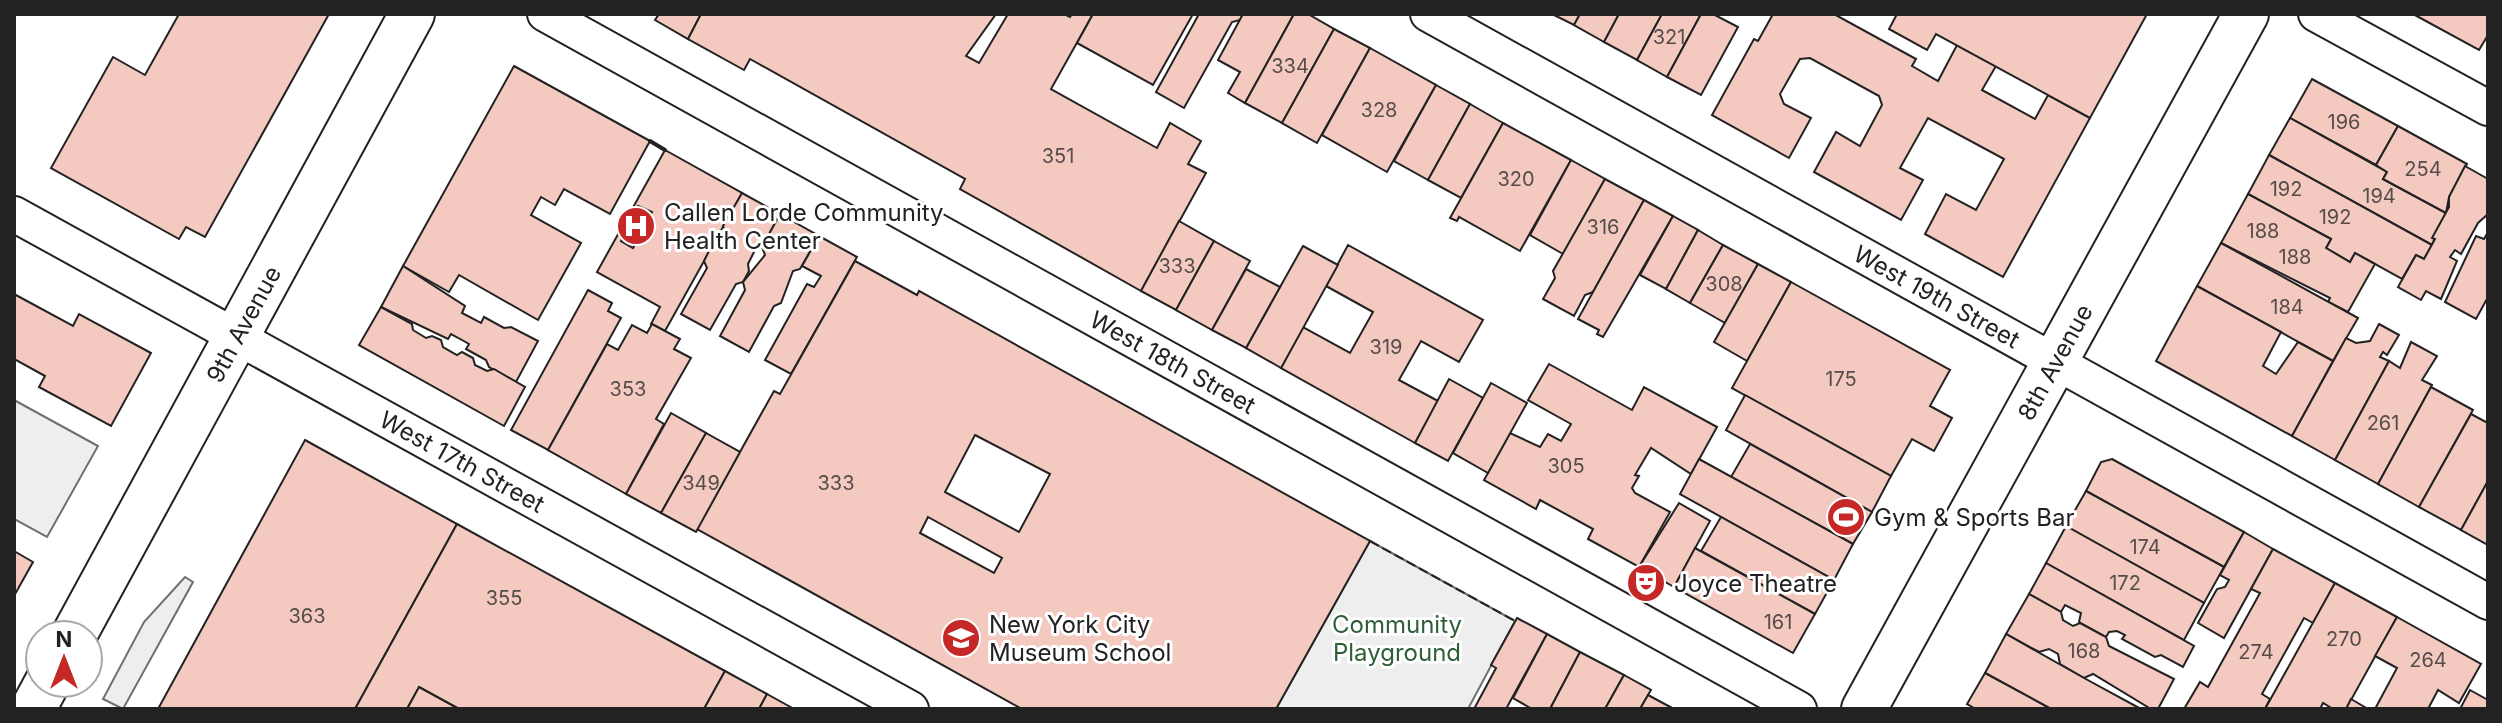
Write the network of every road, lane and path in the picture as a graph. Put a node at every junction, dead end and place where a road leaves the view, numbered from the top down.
1 (412, 14) edge
2 (545, 14) edge
3 (1428, 14) edge
4 (2246, 14) edge
5 (2316, 14) edge
6 (2488, 108) edge
7 (14, 214) edge
8 (239, 337) junction
9 (2057, 361) junction
10 (2488, 602) edge
11 (83, 619) edge
12 (911, 709) edge
13 (1799, 709) edge
14 (1864, 709) edge

1 - 8 main road, 9th Avenue
2 - 13 street, West 18th Street
3 - 9 street, West 19th Street
4 - 9 main road, 8th Avenue
5 - 6 street
7 - 8 street, West 17th Street
8 - 11 main road, 9th Avenue
8 - 12 street, West 17th Street
9 - 10 street, West 19th Street
9 - 14 main road, 8th Avenue

